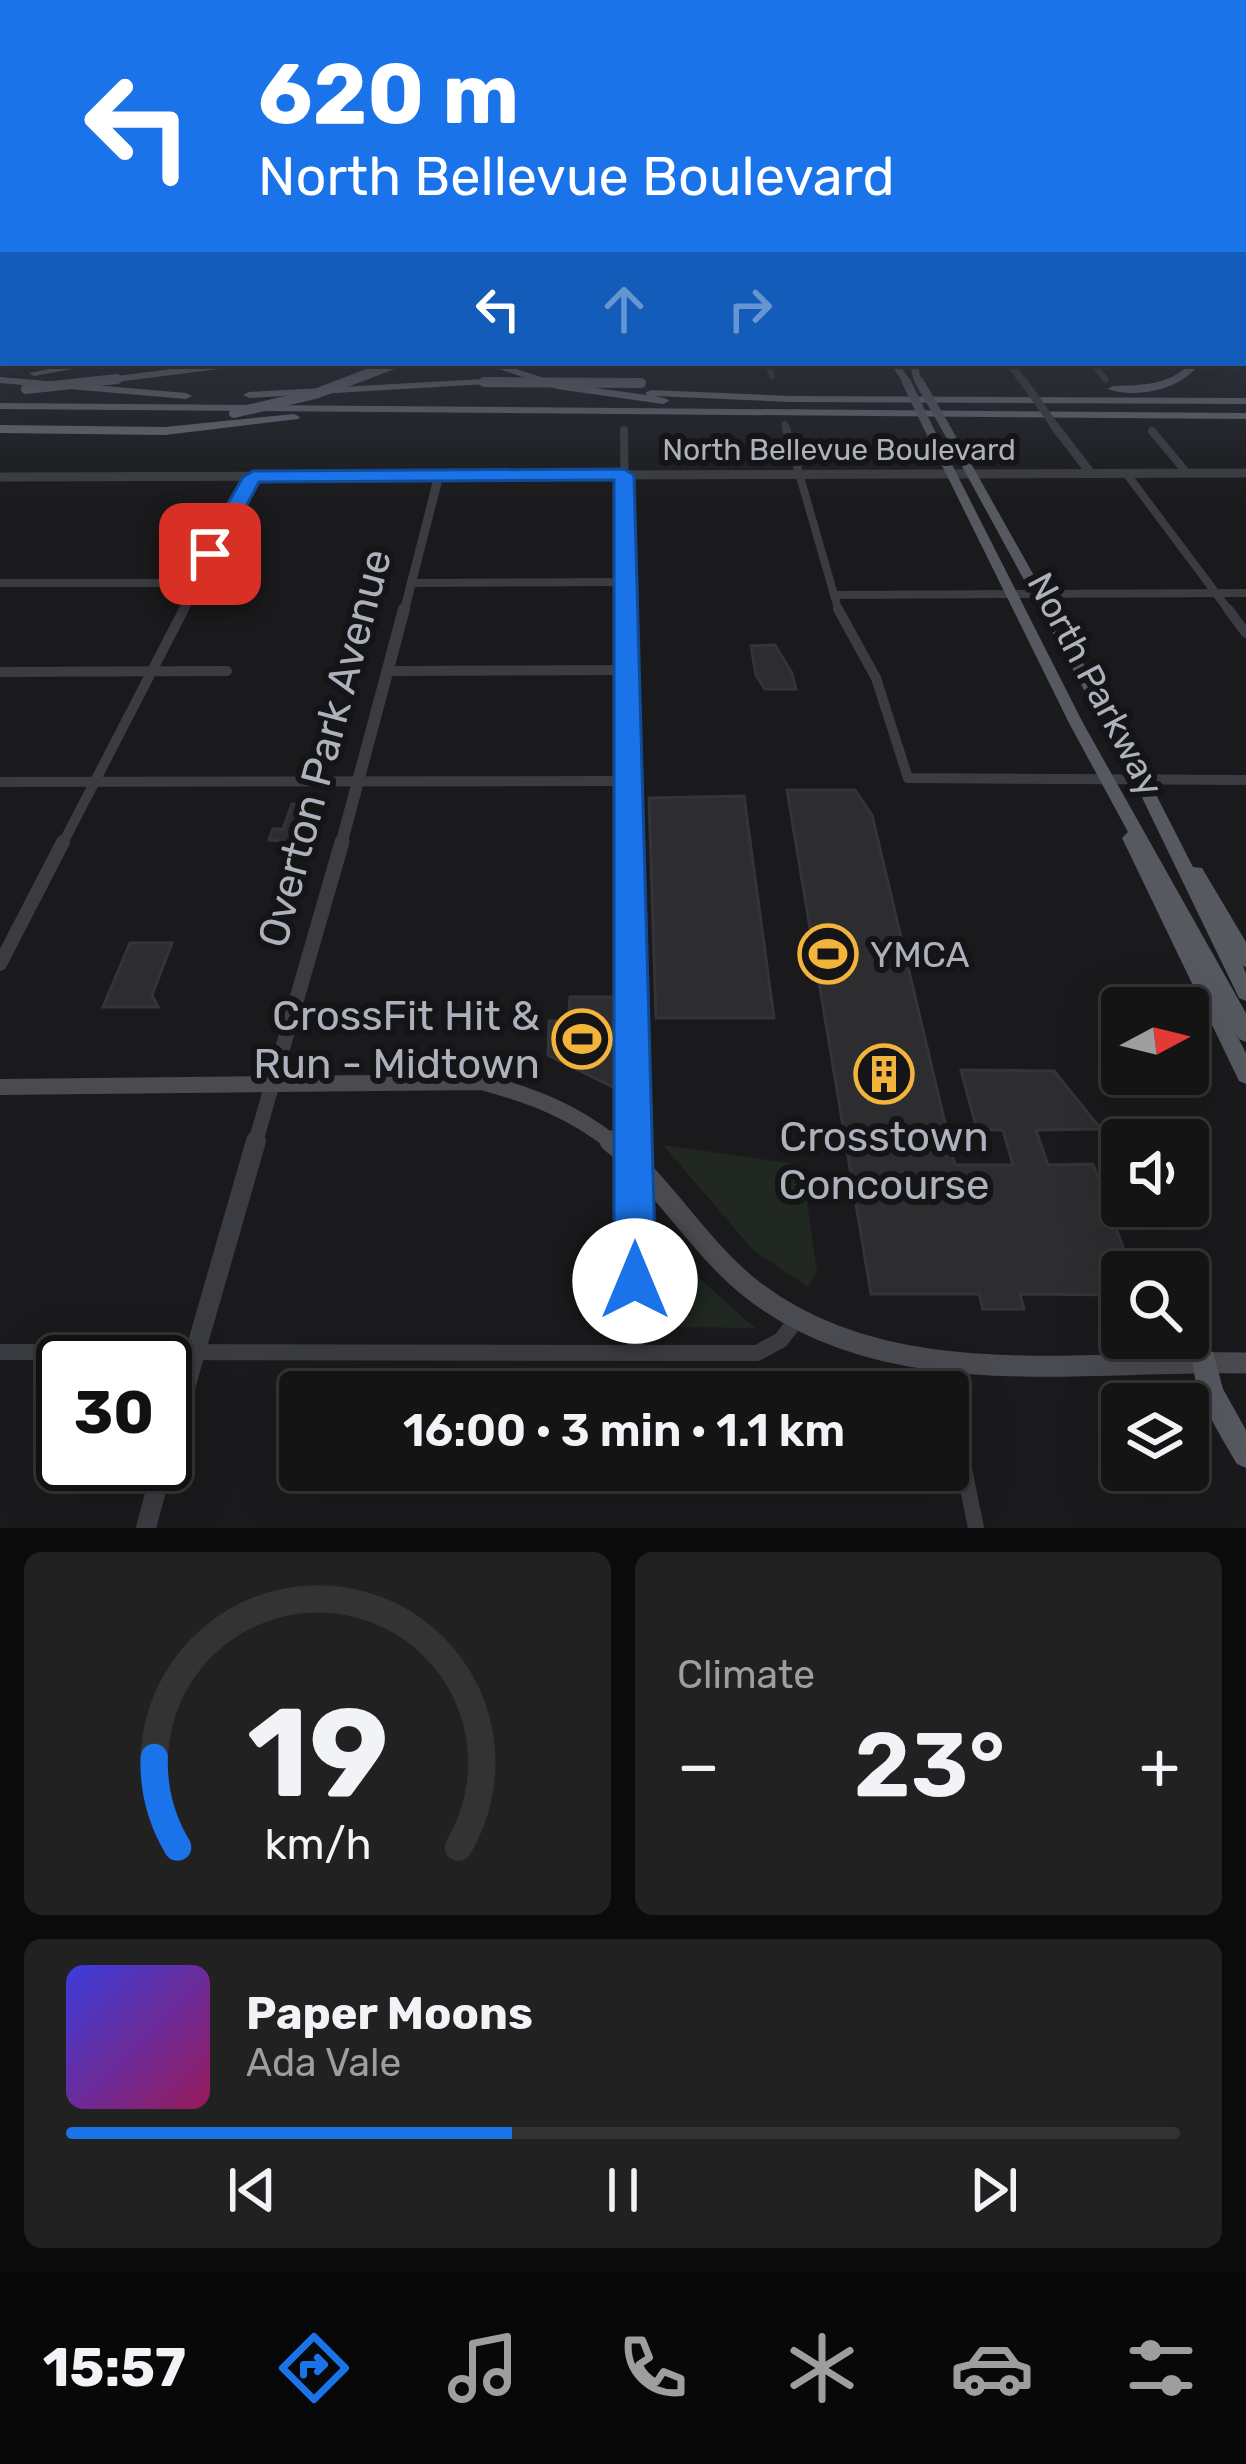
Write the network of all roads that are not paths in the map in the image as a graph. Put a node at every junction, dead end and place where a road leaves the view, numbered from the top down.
1 (81, 366) edge
2 (219, 366) edge
3 (388, 366) edge
4 (497, 366) edge
5 (525, 366) edge
6 (769, 366) edge
7 (897, 366) edge
8 (913, 366) edge
9 (1011, 366) edge
10 (1094, 366) edge
11 (1193, 366) edge
12 (772, 376) dead end
13 (0, 379) edge
14 (1106, 380) dead end
15 (912, 381) junction
16 (1053, 392) junction
17 (186, 396) junction
18 (0, 399) edge
19 (1246, 405) edge
20 (388, 409) junction
21 (899, 413) junction
22 (0, 423) edge
23 (785, 424) dead end
24 (1246, 428) edge
25 (624, 430) dead end
26 (1152, 431) dead end
27 (1090, 472) junction
28 (1186, 472) junction
29 (1246, 472) edge
30 (1126, 473) junction
31 (799, 474) junction
32 (949, 474) junction
33 (974, 474) junction
34 (439, 475) junction
35 (624, 475) junction
36 (0, 477) edge
37 (253, 477) junction
38 (624, 582) junction
39 (0, 583) edge
40 (194, 583) junction
41 (232, 583) dead end
42 (410, 583) junction
43 (1038, 592) junction
44 (1216, 593) junction
45 (1246, 593) edge
46 (1011, 594) junction
47 (834, 596) junction
48 (1246, 633) edge
49 (627, 670) junction
50 (227, 671) dead end
51 (390, 671) junction
52 (0, 672) edge
53 (148, 672) junction
54 (1106, 780) junction
55 (1246, 780) edge
56 (627, 781) junction
57 (1142, 781) junction
58 (0, 782) edge
59 (94, 783) junction
60 (359, 784) junction
61 (1246, 959) edge
62 (0, 964) edge
63 (1246, 992) edge
64 (1246, 1032) edge
65 (1246, 1074) edge
66 (271, 1084) junction
67 (0, 1087) edge
68 (635, 1161) junction
69 (796, 1319) junction
70 (194, 1349) junction
71 (0, 1352) edge
72 (636, 1352) junction
73 (192, 1356) edge
74 (942, 1361) junction
75 (1204, 1361) junction
76 (1246, 1364) edge
77 (1246, 1455) edge
78 (156, 1491) edge
79 (146, 1528) edge
80 (976, 1528) edge

1 - 13 highway
2 - 18 highway, bridge
3 - 22 highway, bridge
4 - 19 highway
5 - 19 highway
6 - 12 street
7 - 15 main road, North Parkway
8 - 15 main road, North Parkway
9 - 27 street, bridge
10 - 14 street
11 - 16 highway
13 - 17 highway
15 - 32 main road, North Parkway, bridge
15 - 33 main road, North Parkway, bridge
16 - 17 highway, bridge
16 - 19 highway
17 - 18 highway
18 - 20 highway
19 - 21 highway
20 - 21 highway
20 - 22 highway
21 - 24 highway
23 - 31 street
25 - 35 street
26 - 28 street
27 - 30 street, North Bellevue Boulevard
27 - 33 street, North Bellevue Boulevard
28 - 29 street, North Bellevue Boulevard
28 - 30 street, North Bellevue Boulevard
30 - 44 street
31 - 32 street, North Bellevue Boulevard
31 - 35 street, North Bellevue Boulevard
31 - 47 street
32 - 33 street, North Bellevue Boulevard
32 - 46 main road, North Parkway
33 - 43 main road, North Parkway
34 - 35 street, North Bellevue Boulevard
34 - 37 street, North Bellevue Boulevard
34 - 42 street, Overton Park Avenue
35 - 38 street
36 - 37 street, North Bellevue Boulevard
37 - 40 street
38 - 42 street
38 - 49 street
39 - 40 street
40 - 41 street
40 - 53 street
42 - 51 street, Overton Park Avenue
43 - 44 street
43 - 46 street
43 - 57 main road, North Parkway
44 - 45 street
44 - 48 street
46 - 47 street
46 - 54 main road, North Parkway
47 - 54 street
49 - 51 street
49 - 56 street
50 - 53 street
51 - 60 street, Overton Park Avenue
52 - 53 street
53 - 59 street
54 - 57 street
54 - 64 main road, North Parkway
54 - 65 main road
55 - 57 street
56 - 60 street
56 - 68 street
57 - 61 main road
57 - 63 main road, North Parkway
58 - 59 street
59 - 60 street
59 - 62 street
60 - 66 street, Overton Park Avenue
66 - 67 main road
66 - 68 main road
66 - 70 street, Overton Park Avenue
68 - 69 main road
68 - 72 street
69 - 72 street
69 - 74 main road
70 - 71 street
70 - 72 street
70 - 73 street, Overton Park Avenue
74 - 75 main road
74 - 80 street
75 - 76 main road
75 - 77 main road
78 - 79 street, Overton Park Avenue

